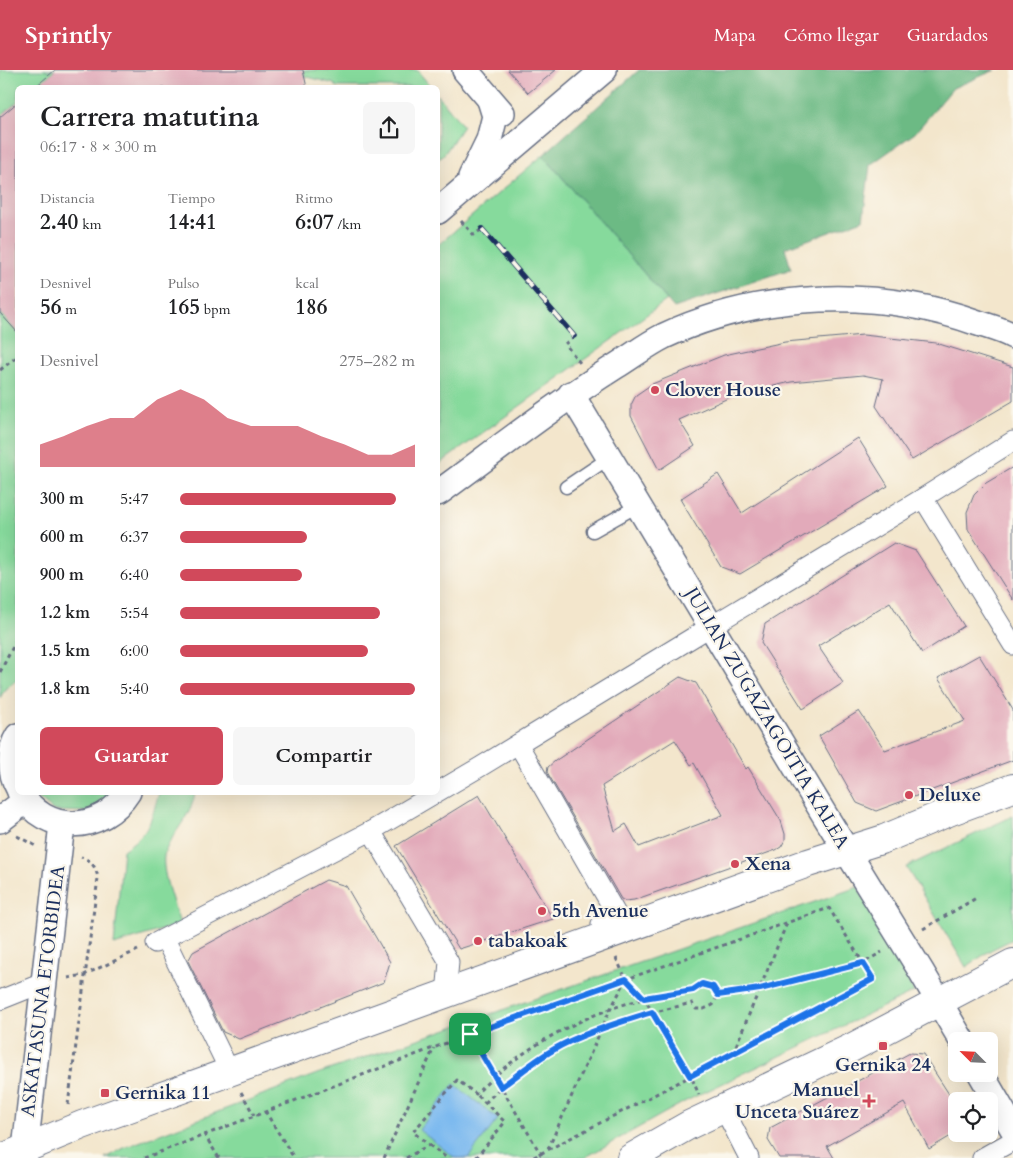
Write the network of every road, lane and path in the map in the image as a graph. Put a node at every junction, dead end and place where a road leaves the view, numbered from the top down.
1 (465, 70) edge
2 (604, 70) edge
3 (490, 100) junction
4 (524, 136) junction
5 (468, 185) junction
6 (440, 209) edge
7 (574, 336) dead end
8 (1013, 336) edge
9 (15, 358) edge
10 (583, 367) dead end
11 (0, 370) edge
12 (572, 394) junction
13 (1013, 440) edge
14 (609, 458) junction
15 (566, 487) dead end
16 (440, 492) edge
17 (923, 498) junction
18 (639, 505) junction
19 (593, 531) dead end
20 (718, 622) dead end
21 (700, 633) dead end
22 (15, 644) edge
23 (1013, 645) edge
24 (0, 672) edge
25 (15, 740) edge
26 (518, 744) junction
27 (15, 783) edge
28 (1013, 788) edge
29 (440, 790) edge
30 (21, 795) edge
31 (22, 795) edge
32 (126, 795) edge
33 (432, 795) edge
34 (62, 824) junction
35 (7, 826) edge
36 (371, 831) junction
37 (40, 848) dead end
38 (847, 851) junction
39 (82, 857) dead end
40 (978, 897) dead end
41 (788, 923) junction
42 (920, 931) dead end
43 (606, 937) junction
44 (160, 941) junction
45 (884, 951) dead end
46 (863, 963) junction
47 (1013, 963) edge
48 (84, 975) junction
49 (626, 979) junction
50 (45, 982) junction
51 (760, 989) junction
52 (446, 994) junction
53 (718, 995) junction
54 (644, 998) junction
55 (0, 1000) edge
56 (939, 1002) junction
57 (610, 1010) junction
58 (652, 1012) junction
59 (602, 1028) junction
60 (957, 1032) edge
61 (470, 1034) junction
62 (434, 1048) junction
63 (733, 1054) junction
64 (230, 1072) junction
65 (494, 1075) junction
66 (690, 1076) junction
67 (985, 1082) edge
68 (501, 1087) junction
69 (476, 1094) junction
70 (485, 1103) junction
71 (67, 1110) dead end
72 (265, 1111) junction
73 (716, 1112) junction
74 (204, 1134) junction
75 (1010, 1137) edge
76 (429, 1145) junction
77 (548, 1150) junction
78 (540, 1154) junction
79 (17, 1155) edge
80 (144, 1158) edge
81 (219, 1158) edge
82 (294, 1158) edge
83 (384, 1158) edge
84 (406, 1158) edge
85 (447, 1158) edge
86 (476, 1158) edge
87 (532, 1158) edge
88 (543, 1158) edge
89 (631, 1158) edge
90 (749, 1158) edge
91 (982, 1158) edge

1 - 3 street
2 - 4 street
3 - 4 street
3 - 5 street
4 - 5 street
5 - 6 street
7 - 10 path
8 - 12 street
9 - 11 path
12 - 14 street, JULIAN ZUGAZAGOITIA KALEA
12 - 16 street
13 - 17 street
14 - 15 lane
14 - 18 street, JULIAN ZUGAZAGOITIA KALEA
17 - 20 street
17 - 23 street
18 - 19 lane
18 - 38 street, JULIAN ZUGAZAGOITIA KALEA
21 - 26 street
22 - 24 path
25 - 27 street
26 - 29 street
26 - 43 street
28 - 38 main road
30 - 35 street
31 - 34 street
32 - 34 street
33 - 36 street
34 - 50 street, ASKATASUNA ETORBIDEA
35 - 37 path
36 - 44 street
36 - 52 street
38 - 43 main road
38 - 56 street, JULIAN ZUGAZAGOITIA KALEA
39 - 48 path
40 - 42 path
41 - 46 path
41 - 49 path
41 - 51 path
43 - 52 main road
44 - 48 path
44 - 64 street
45 - 46 path
46 - 51 path
46 - 63 path
47 - 56 main road
48 - 50 path
48 - 71 path
49 - 54 path
49 - 57 path
49 - 61 path
50 - 55 street
50 - 79 street, ASKATASUNA ETORBIDEA
51 - 53 path
51 - 63 path
52 - 61 path
52 - 64 main road
53 - 54 path
53 - 58 path
54 - 57 path
54 - 58 path
56 - 60 street, JULIAN ZUGAZAGOITIA KALEA
56 - 73 main road
57 - 59 path
57 - 65 path
58 - 59 path
58 - 66 path
59 - 68 path
59 - 77 path
61 - 62 path
61 - 65 path
62 - 72 path
62 - 83 path
63 - 66 path
64 - 79 main road
65 - 68 path
65 - 69 path
66 - 73 path
66 - 77 path
67 - 75 street
68 - 70 path
68 - 78 path
69 - 70 path
69 - 76 path
70 - 86 path
72 - 74 path
72 - 82 path
73 - 89 main road
73 - 90 street
74 - 80 path
74 - 81 path
75 - 91 street
76 - 84 path
76 - 85 path
77 - 78 path
78 - 87 path
78 - 88 path

